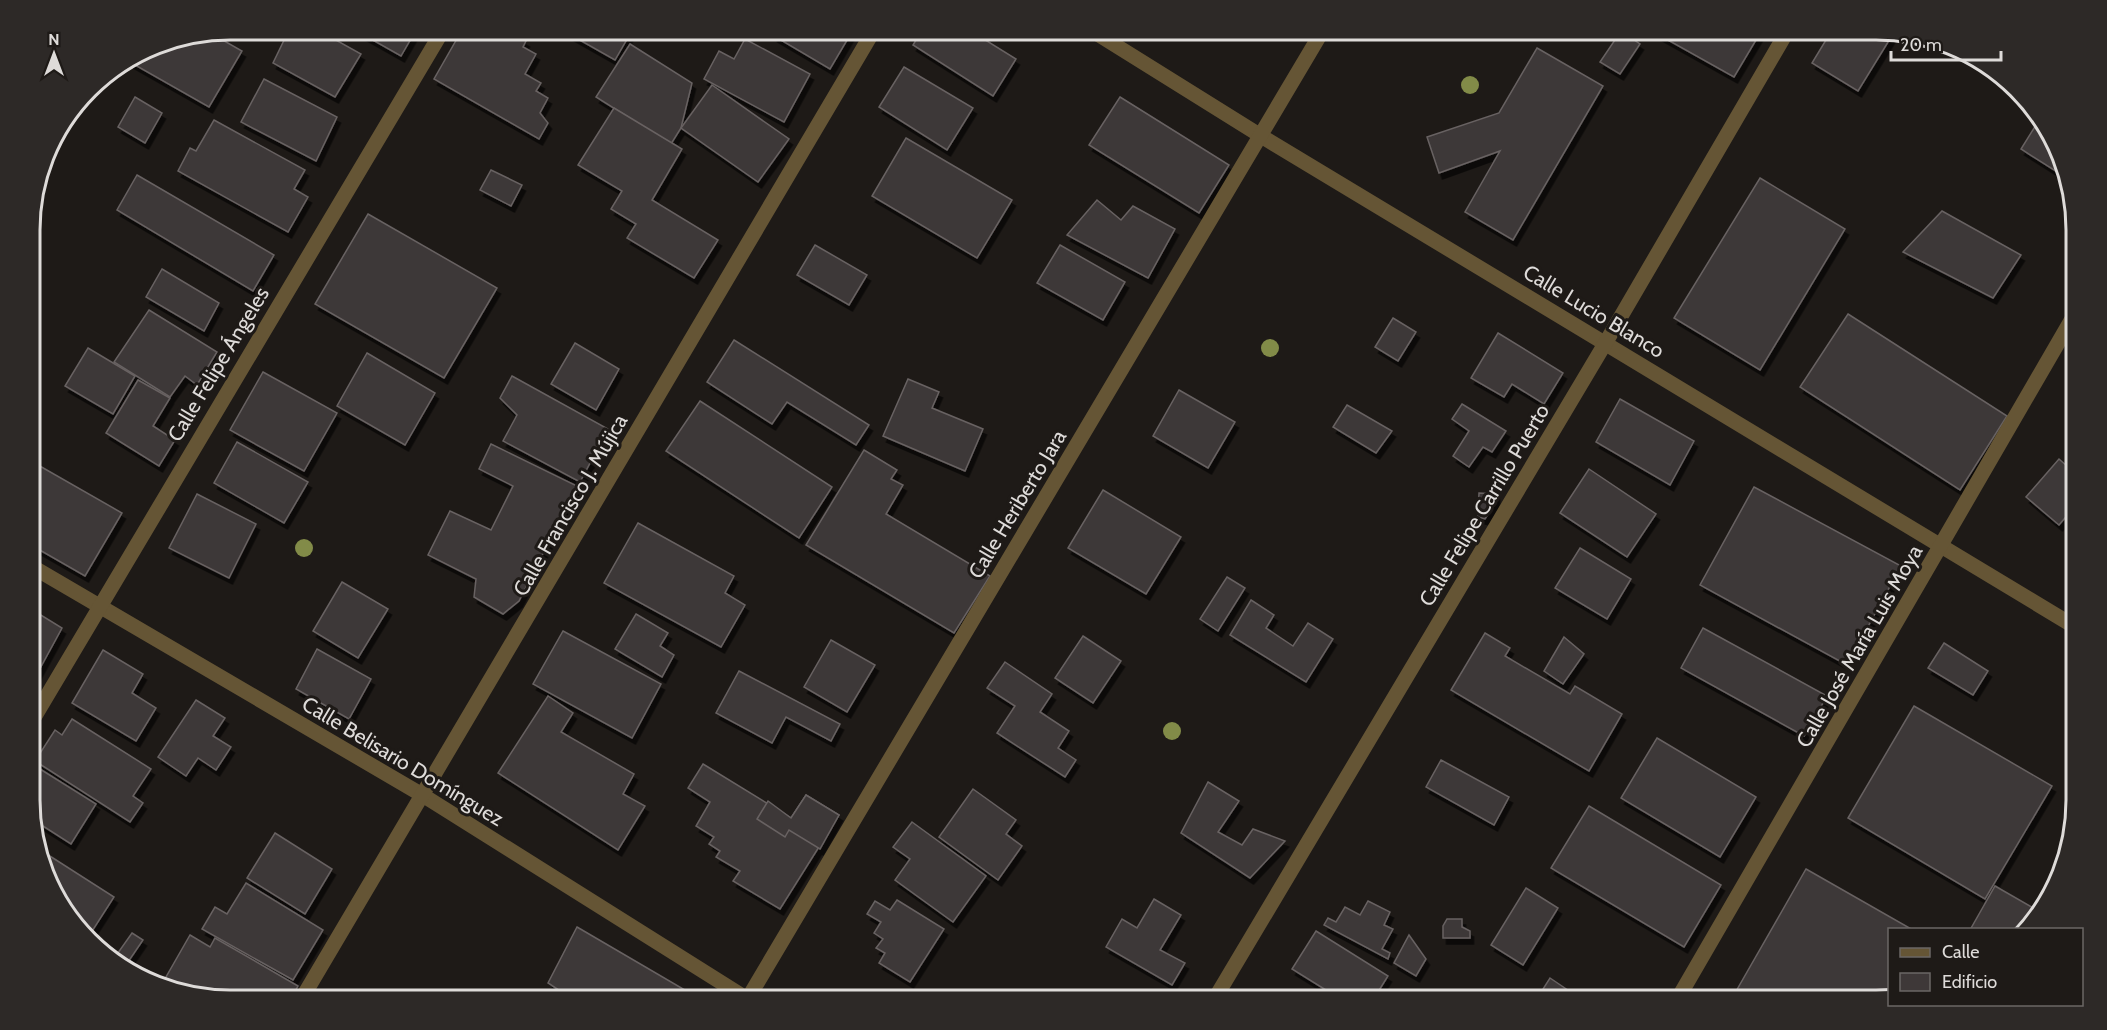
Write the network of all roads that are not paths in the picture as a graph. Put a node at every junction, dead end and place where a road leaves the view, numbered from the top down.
1 (1108, 40) edge
2 (1317, 40) edge
3 (1782, 40) edge
4 (436, 41) edge
5 (868, 41) edge
6 (1261, 136) junction
7 (2066, 329) edge
8 (1606, 342) junction
9 (1941, 548) junction
10 (40, 571) edge
11 (99, 604) junction
12 (2066, 622) edge
13 (40, 707) edge
14 (424, 796) junction
15 (1220, 989) edge
16 (1683, 989) edge
17 (307, 990) edge
18 (732, 990) edge
19 (754, 990) edge

1 - 6 street, Calle Lucio Blanco
2 - 6 street, Calle Heriberto Jara
3 - 8 street, Calle Felipe Carrillo Puerto
4 - 11 street, Calle Felipe Ángeles
5 - 14 street, Calle Francisco J. Mújica
6 - 8 street, Calle Lucio Blanco
6 - 19 street, Calle Heriberto Jara
7 - 9 street, Calle José María Luis Moya
8 - 9 street, Calle Lucio Blanco
8 - 15 street, Calle Felipe Carrillo Puerto
9 - 12 street, Calle Lucio Blanco
9 - 16 street, Calle José María Luis Moya
10 - 11 street, Calle Belisario Domínguez
11 - 13 street, Calle Felipe Ángeles
11 - 14 street, Calle Belisario Domínguez
14 - 17 street, Calle Francisco J. Mújica
14 - 18 street, Calle Belisario Domínguez

